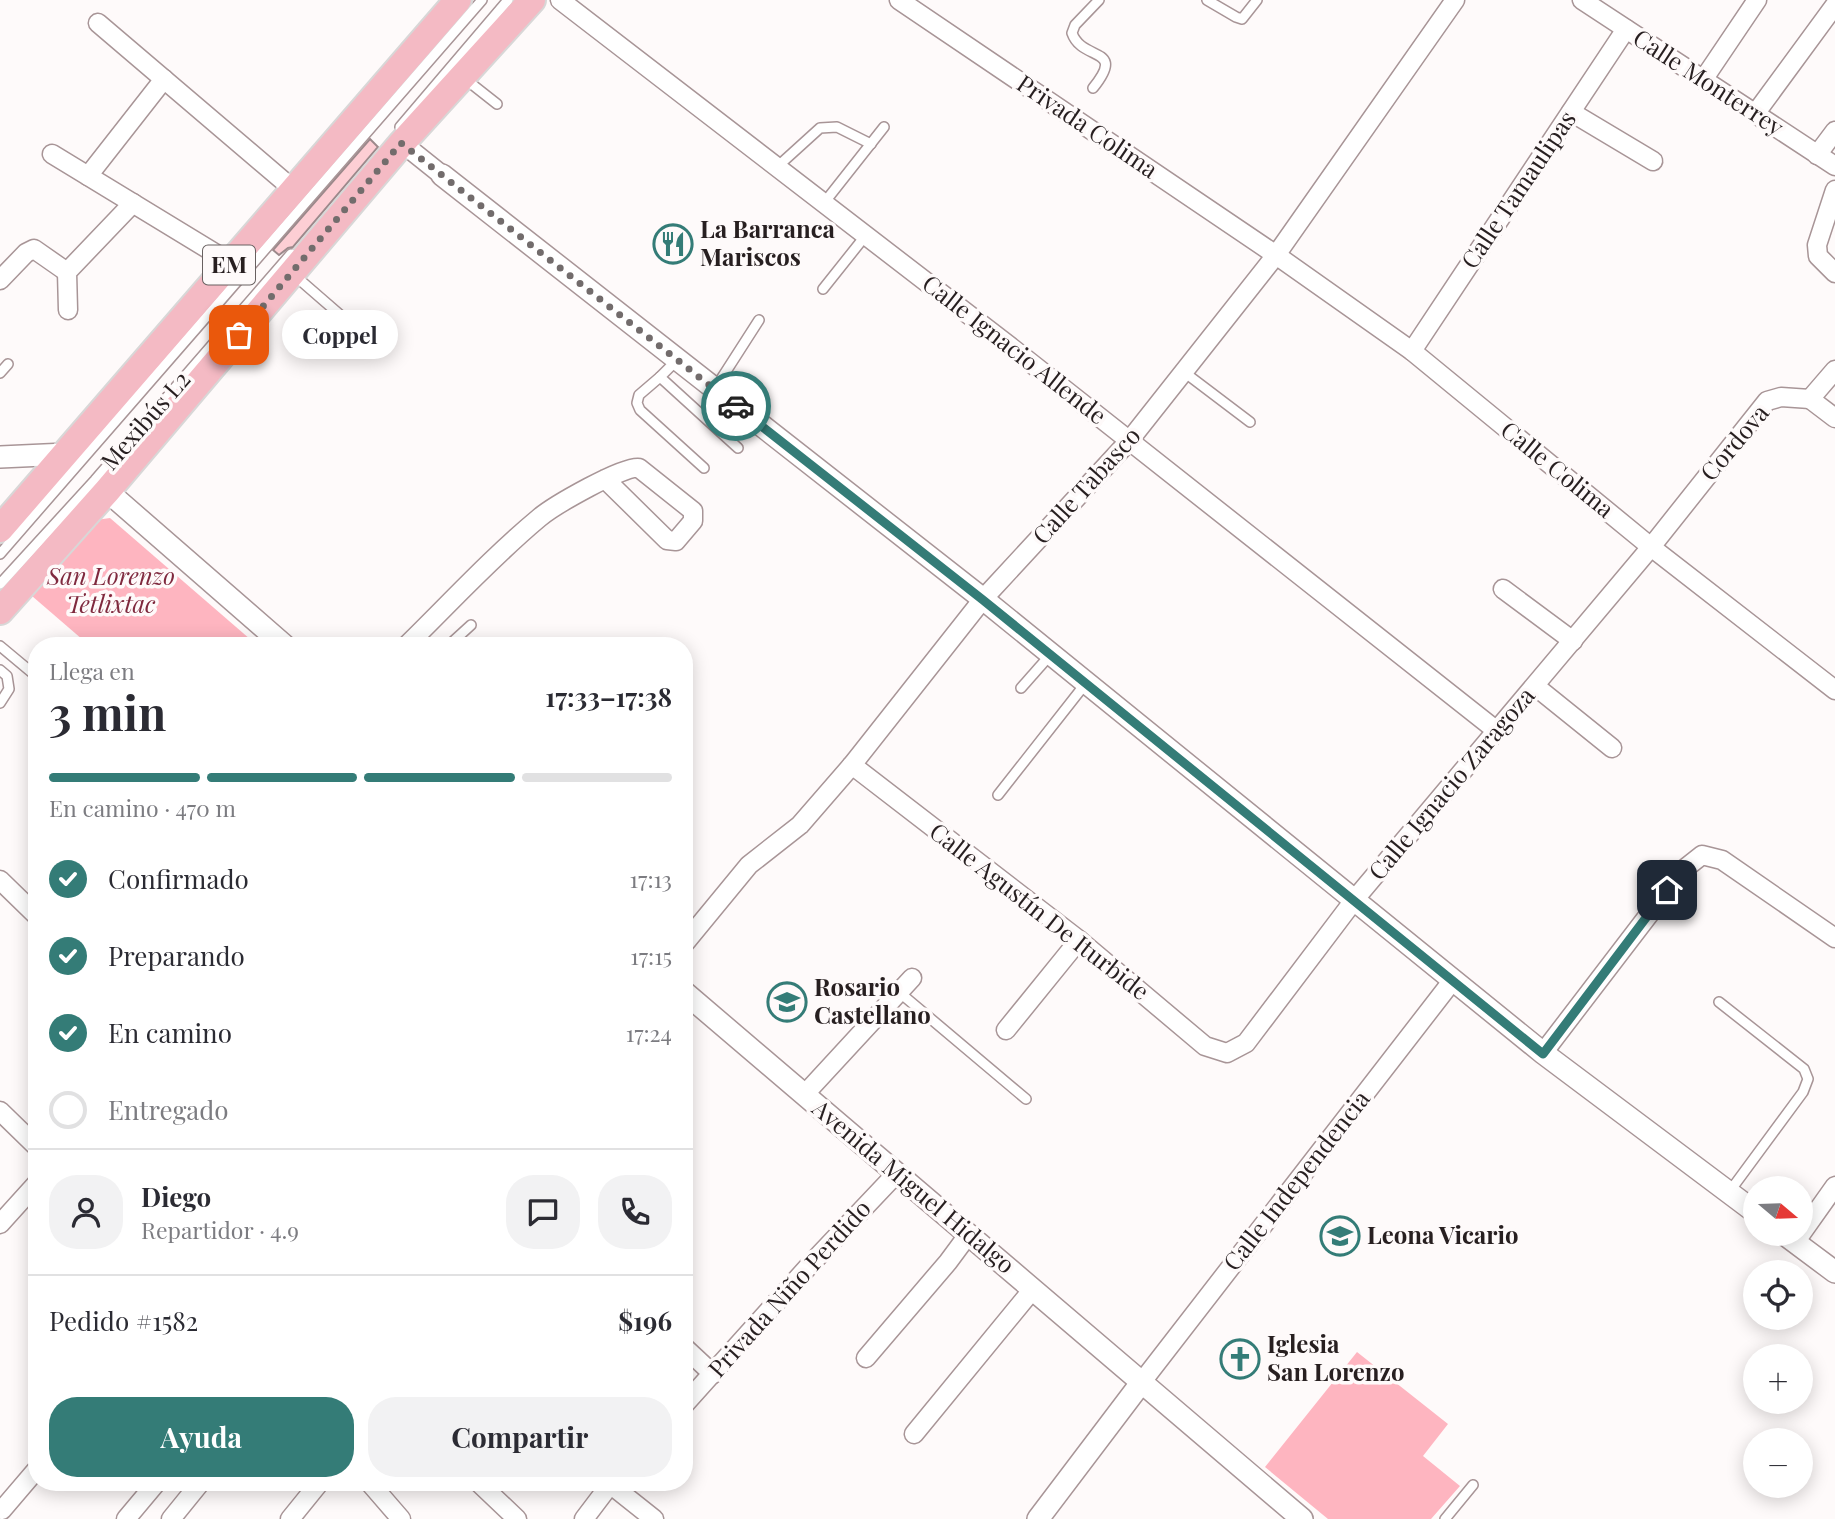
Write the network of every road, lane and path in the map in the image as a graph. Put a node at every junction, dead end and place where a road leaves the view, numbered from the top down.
1 (458, 0) edge
2 (482, 0) edge
3 (508, 0) edge
4 (532, 0) edge
5 (560, 0) edge
6 (899, 0) edge
7 (1099, 0) edge
8 (1207, 0) edge
9 (1257, 0) edge
10 (1455, 0) edge
11 (1582, 0) edge
12 (1757, 0) edge
13 (1835, 5) edge
14 (98, 23) dead end
15 (1626, 29) junction
16 (462, 77) junction
17 (164, 79) junction
18 (1703, 80) junction
19 (1093, 88) dead end
20 (497, 104) dead end
21 (1571, 111) junction
22 (1755, 114) junction
23 (884, 127) dead end
24 (1835, 131) edge
25 (396, 141) junction
26 (870, 144) junction
27 (52, 154) dead end
28 (1817, 155) junction
29 (1653, 161) dead end
30 (1835, 166) edge
31 (777, 167) junction
32 (442, 175) joint
33 (88, 176) junction
34 (294, 190) junction
35 (1835, 190) edge
36 (133, 203) junction
37 (824, 203) junction
38 (866, 235) junction
39 (1276, 255) junction
40 (293, 261) junction
41 (231, 263) junction
42 (67, 272) junction
43 (1835, 273) edge
44 (0, 280) edge
45 (823, 289) dead end
46 (68, 310) dead end
47 (759, 320) dead end
48 (369, 340) dead end
49 (1412, 351) junction
50 (677, 360) junction
51 (8, 364) dead end
52 (1835, 370) edge
53 (1184, 372) junction
54 (0, 373) edge
55 (660, 377) junction
56 (715, 389) junction
57 (1810, 399) junction
58 (1835, 418) edge
59 (1250, 422) dead end
60 (1129, 441) junction
61 (738, 448) dead end
62 (66, 454) junction
63 (0, 457) edge
64 (704, 468) dead end
65 (605, 479) junction
66 (107, 491) junction
67 (0, 529) edge
68 (1651, 547) junction
69 (0, 554) edge
70 (0, 584) edge
71 (1503, 589) dead end
72 (983, 600) junction
73 (0, 611) edge
74 (471, 625) dead end
75 (275, 637) edge
76 (415, 637) edge
77 (457, 637) edge
78 (1573, 641) junction
79 (0, 646) edge
80 (1051, 654) junction
81 (28, 669) edge
82 (0, 670) edge
83 (1086, 682) junction
84 (1535, 686) junction
85 (1021, 688) dead end
86 (1835, 690) edge
87 (0, 702) edge
88 (1497, 731) junction
89 (1612, 748) dead end
90 (852, 765) junction
91 (998, 795) dead end
92 (0, 880) edge
93 (1355, 899) junction
94 (28, 907) edge
95 (693, 933) edge
96 (1835, 938) edge
97 (1079, 940) junction
98 (912, 978) dead end
99 (1452, 980) junction
100 (899, 992) junction
101 (693, 1000) edge
102 (1719, 1002) dead end
103 (1006, 1030) dead end
104 (1227, 1053) joint
105 (1543, 1054) junction
106 (804, 1095) junction
107 (1026, 1099) dead end
108 (0, 1111) edge
109 (28, 1138) edge
110 (896, 1174) junction
111 (1835, 1186) edge
112 (1729, 1192) junction
113 (28, 1193) edge
114 (1743, 1203) edge
115 (1813, 1214) edge
116 (0, 1224) edge
117 (968, 1235) junction
118 (1806, 1246) edge
119 (1835, 1272) edge
120 (1033, 1289) junction
121 (693, 1355) edge
122 (866, 1358) dead end
123 (713, 1374) junction
124 (1141, 1383) junction
125 (693, 1395) edge
126 (914, 1434) dead end
127 (28, 1480) edge
128 (1474, 1485) dead end
129 (149, 1491) edge
130 (194, 1491) edge
131 (313, 1491) edge
132 (377, 1491) edge
133 (487, 1491) edge
134 (605, 1491) edge
135 (621, 1491) edge
136 (2, 1510) dead end
137 (126, 1519) edge
138 (171, 1519) edge
139 (290, 1519) edge
140 (401, 1519) edge
141 (517, 1519) edge
142 (584, 1519) edge
143 (654, 1519) edge
144 (1038, 1519) edge
145 (1302, 1519) edge
146 (1445, 1519) edge

1 - 34 main road, EM
2 - 69 lane, Mexibús L2
3 - 25 lane
4 - 16 main road, EM
5 - 31 street, Calle Ignacio Allende
6 - 39 street, Privada Colima
7 - 19 lane
8 - 9 lane
10 - 39 street, Calle Tabasco
11 - 15 street, Calle Monterrey
12 - 18 street
13 - 22 street
14 - 17 street
15 - 18 street, Calle Monterrey
15 - 21 street, Calle Tamaulipas
16 - 20 lane
16 - 25 main road, EM
17 - 33 street
17 - 34 street
18 - 22 street, Calle Monterrey
21 - 29 street
21 - 49 street, Calle Tamaulipas
22 - 28 street, Calle Monterrey
23 - 26 lane
24 - 28 street
25 - 32 street
25 - 40 main road, EM
26 - 31 lane
26 - 37 lane
27 - 33 street
28 - 30 street, Calle Monterrey
31 - 37 street, Calle Ignacio Allende
32 - 50 street
33 - 36 street
34 - 41 main road, EM
35 - 43 street
36 - 41 street
36 - 42 street
37 - 38 street, Calle Ignacio Allende
38 - 45 lane
38 - 60 street, Calle Ignacio Allende
39 - 49 street, Calle Colima
39 - 53 street, Calle Tabasco
40 - 48 lane
40 - 66 main road, EM
40 - 70 lane, Mexibús L2
41 - 62 main road, EM
42 - 44 street
42 - 46 street
47 - 56 lane
49 - 68 street, Calle Colima
50 - 55 lane
50 - 56 street
51 - 54 lane
52 - 57 street
53 - 59 lane
53 - 60 street, Calle Tabasco
55 - 61 lane
55 - 64 lane
56 - 72 street
57 - 58 street
57 - 68 street, Cordova
60 - 72 street, Calle Tabasco
60 - 88 street, Calle Ignacio Allende
62 - 63 street
62 - 67 main road, EM
65 - 65 street
65 - 76 street
66 - 73 main road, EM
66 - 75 street
68 - 78 street, Calle Ignacio Zaragoza
68 - 86 street, Calle Colima
71 - 78 street
72 - 80 street
72 - 90 street, Calle Tabasco
74 - 77 lane
78 - 84 street, Calle Ignacio Zaragoza
79 - 81 lane
80 - 83 street
80 - 85 lane
82 - 87 lane
83 - 91 lane
83 - 93 street
84 - 88 street, Calle Ignacio Zaragoza
84 - 89 street
88 - 93 street, Calle Ignacio Zaragoza
90 - 95 street, Calle Tabasco
90 - 97 street, Calle Agustín De Iturbide
92 - 94 street
93 - 99 street
93 - 104 street, Calle Ignacio Zaragoza
96 - 105 street
97 - 103 street
97 - 104 street, Calle Agustín De Iturbide
98 - 100 street
99 - 105 street
99 - 124 street, Calle Independencia
100 - 106 street
100 - 107 lane
101 - 106 street, Avenida Miguel Hidalgo
102 - 112 lane
105 - 112 street
106 - 110 street, Avenida Miguel Hidalgo
108 - 109 street
110 - 117 street, Avenida Miguel Hidalgo
110 - 123 street, Privada Niño Perdido
111 - 115 street
112 - 114 street
113 - 116 street
117 - 120 street, Avenida Miguel Hidalgo
117 - 122 street
118 - 119 street
120 - 124 street, Avenida Miguel Hidalgo
120 - 126 street
121 - 123 street
123 - 125 street, Privada Niño Perdido
124 - 144 street
124 - 145 street, Avenida Miguel Hidalgo
127 - 136 street
128 - 146 lane
129 - 137 street
130 - 138 street
131 - 139 street
132 - 140 street
133 - 141 street
134 - 142 street
135 - 143 street

